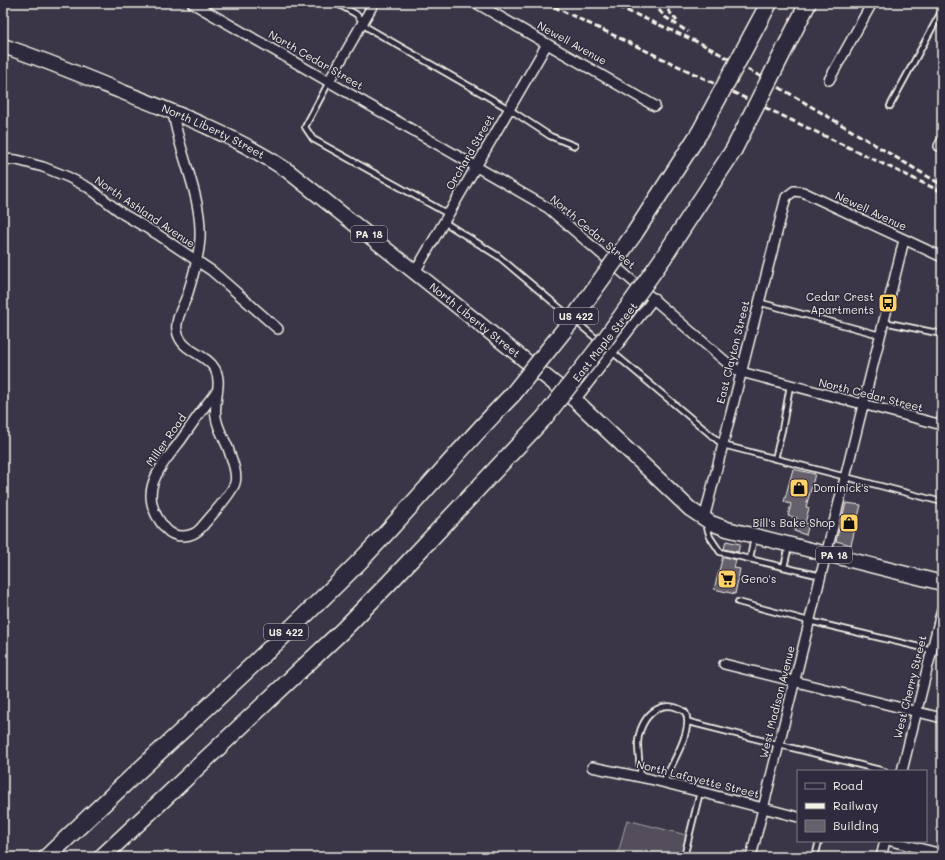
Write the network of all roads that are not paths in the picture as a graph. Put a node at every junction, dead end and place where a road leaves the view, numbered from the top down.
1 (192, 3) edge
2 (336, 3) edge
3 (374, 3) edge
4 (476, 3) edge
5 (769, 3) edge
6 (808, 3) edge
7 (872, 3) edge
8 (942, 10) edge
9 (362, 22) junction
10 (547, 44) junction
11 (3, 46) edge
12 (829, 80) dead end
13 (329, 82) junction
14 (655, 106) dead end
15 (890, 106) dead end
16 (509, 109) junction
17 (173, 112) junction
18 (575, 146) dead end
19 (3, 159) edge
20 (476, 167) junction
21 (790, 193) joint
22 (446, 218) junction
23 (904, 240) junction
24 (942, 257) edge
25 (196, 261) junction
26 (415, 272) junction
27 (654, 298) junction
28 (758, 302) junction
29 (884, 322) junction
30 (278, 329) dead end
31 (942, 334) edge
32 (880, 335) junction
33 (613, 352) junction
34 (741, 372) junction
35 (790, 386) junction
36 (216, 392) junction
37 (575, 400) junction
38 (863, 405) junction
39 (942, 425) edge
40 (723, 445) junction
41 (775, 459) junction
42 (845, 476) junction
43 (942, 502) edge
44 (704, 518) junction
45 (755, 536) junction
46 (789, 544) junction
47 (826, 554) junction
48 (750, 559) junction
49 (784, 567) junction
50 (821, 576) junction
51 (942, 582) edge
52 (738, 602) dead end
53 (942, 609) edge
54 (809, 621) junction
55 (932, 650) junction
56 (724, 664) dead end
57 (794, 682) junction
58 (916, 712) junction
59 (942, 718) edge
60 (689, 722) junction
61 (779, 745) junction
62 (592, 767) dead end
63 (880, 770) edge
64 (902, 770) edge
65 (641, 777) junction
66 (663, 783) junction
67 (700, 792) junction
68 (763, 808) junction
69 (797, 817) edge
70 (819, 842) edge
71 (884, 842) edge
72 (895, 842) edge
73 (942, 854) edge
74 (47, 857) edge
75 (102, 857) edge
76 (684, 857) edge
77 (751, 857) edge
78 (816, 857) edge
79 (881, 857) edge

1 - 13 street, North Cedar Street
2 - 9 lane
3 - 9 street
4 - 10 street, Newell Avenue
5 - 74 highway, US 422, bridge
6 - 75 highway, US 422, bridge
7 - 12 street
8 - 15 lane
9 - 13 street
9 - 16 lane
10 - 14 street, Newell Avenue
10 - 16 street, Orchard Street
11 - 17 main road, North Liberty Street / PA 18
13 - 20 street, North Cedar Street
13 - 22 lane
16 - 18 lane
16 - 20 street, Orchard Street
17 - 25 street, Miller Road
17 - 26 main road, North Liberty Street / PA 18
19 - 25 street, North Ashland Avenue
20 - 22 street, Orchard Street
20 - 27 street, North Cedar Street
21 - 23 street, Newell Avenue
21 - 28 street, East Clayton Street
22 - 26 street, Orchard Street
22 - 33 lane
23 - 24 street, Newell Avenue
23 - 29 street, West Madison Avenue
25 - 30 street, North Ashland Avenue
25 - 36 street, Miller Road
26 - 37 main road, North Liberty Street / PA 18
27 - 33 street, East Maple Street
27 - 34 street, North Cedar Street
28 - 32 lane
28 - 34 street, East Clayton Street
29 - 31 lane
29 - 32 street, West Madison Avenue
32 - 38 street, West Madison Avenue
33 - 37 street, East Maple Street
33 - 40 lane
34 - 35 street, North Cedar Street
34 - 40 street, East Clayton Street
35 - 38 street, North Cedar Street
35 - 41 lane
36 - 36 street, Miller Road
37 - 44 main road, North Liberty Street / PA 18
38 - 39 street, North Cedar Street
38 - 42 street, West Madison Avenue
40 - 41 lane
40 - 44 street, East Clayton Street
41 - 42 lane
42 - 43 lane
42 - 47 street, West Madison Avenue
44 - 45 main road, North Liberty Street / PA 18
44 - 48 lane
45 - 46 main road, North Liberty Street / PA 18
45 - 48 lane
46 - 47 main road, North Liberty Street / PA 18
46 - 49 lane
47 - 50 street, West Madison Avenue
47 - 51 main road, North Liberty Street / PA 18
48 - 49 lane
49 - 50 lane
50 - 54 street, West Madison Avenue
52 - 54 lane
53 - 55 street, West Cherry Street
54 - 55 lane
54 - 57 street, West Madison Avenue
55 - 58 street, West Cherry Street
56 - 57 street
57 - 58 street
57 - 61 street, West Madison Avenue
58 - 59 street
58 - 64 street, West Cherry Street
60 - 61 lane
60 - 65 lane
60 - 66 lane
61 - 63 lane
61 - 68 street, West Madison Avenue
62 - 65 street, North Lafayette Street
65 - 66 street, North Lafayette Street
66 - 67 street, North Lafayette Street
67 - 68 street, North Lafayette Street
67 - 76 lane
68 - 69 street, North Lafayette Street
68 - 77 street, West Madison Avenue
70 - 78 lane
71 - 79 street
72 - 73 street

